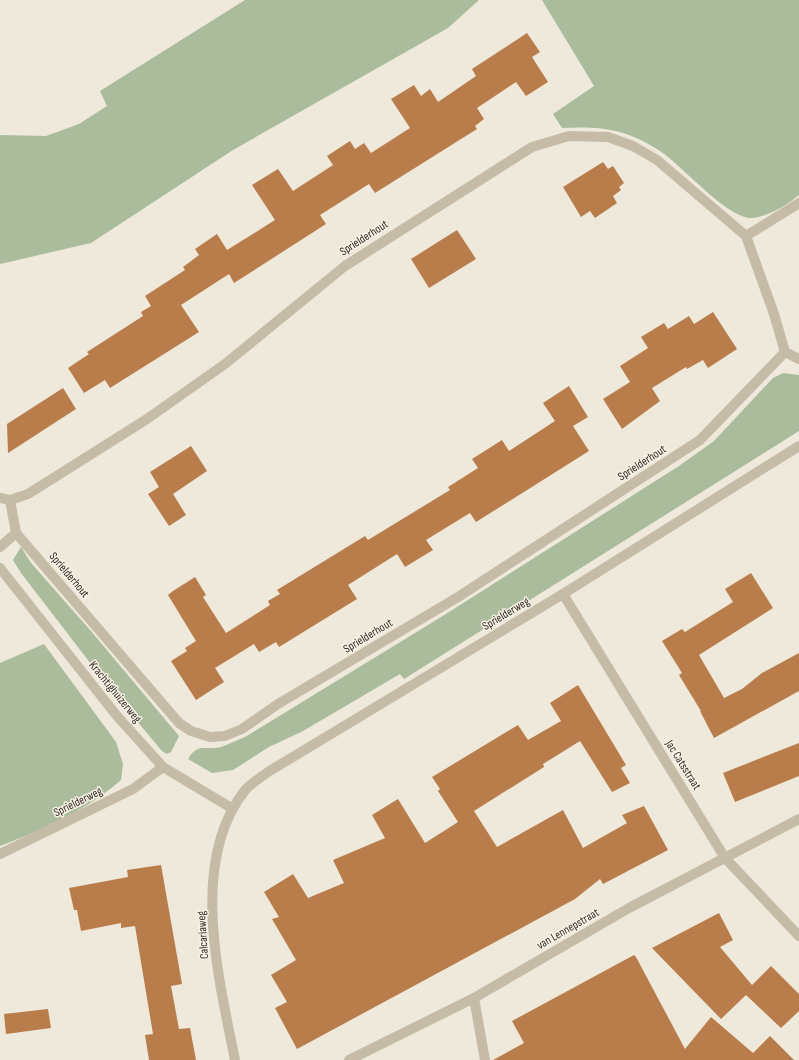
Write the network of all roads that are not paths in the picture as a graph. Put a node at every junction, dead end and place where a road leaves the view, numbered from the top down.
1 (799, 203) edge
2 (746, 236) junction
3 (785, 352) junction
4 (799, 359) edge
5 (799, 446) edge
6 (0, 498) edge
7 (10, 500) junction
8 (16, 533) junction
9 (0, 547) edge
10 (0, 568) edge
11 (563, 594) junction
12 (163, 767) junction
13 (232, 809) junction
14 (799, 819) edge
15 (0, 854) edge
16 (725, 858) junction
17 (799, 936) edge
18 (474, 998) junction
19 (235, 1060) edge
20 (349, 1060) edge
21 (485, 1060) edge

1 - 2 street
2 - 3 street, Sprielderhout
2 - 7 street, Sprielderhout
3 - 4 street
3 - 8 street, Sprielderhout
5 - 11 street, Sprielderweg
6 - 7 street
7 - 8 street
8 - 9 street
10 - 12 street, Krachtighuizerweg
11 - 13 street, Sprielderweg
11 - 16 street, Jac Catsstraat
12 - 13 street, Krachtighuizerweg
12 - 15 street, Sprielderweg
13 - 19 street, Calcariaweg
14 - 16 street, van Lennepstraat
16 - 17 street, Jac Catsstraat
16 - 18 street, van Lennepstraat
18 - 20 street, van Lennepstraat
18 - 21 street

